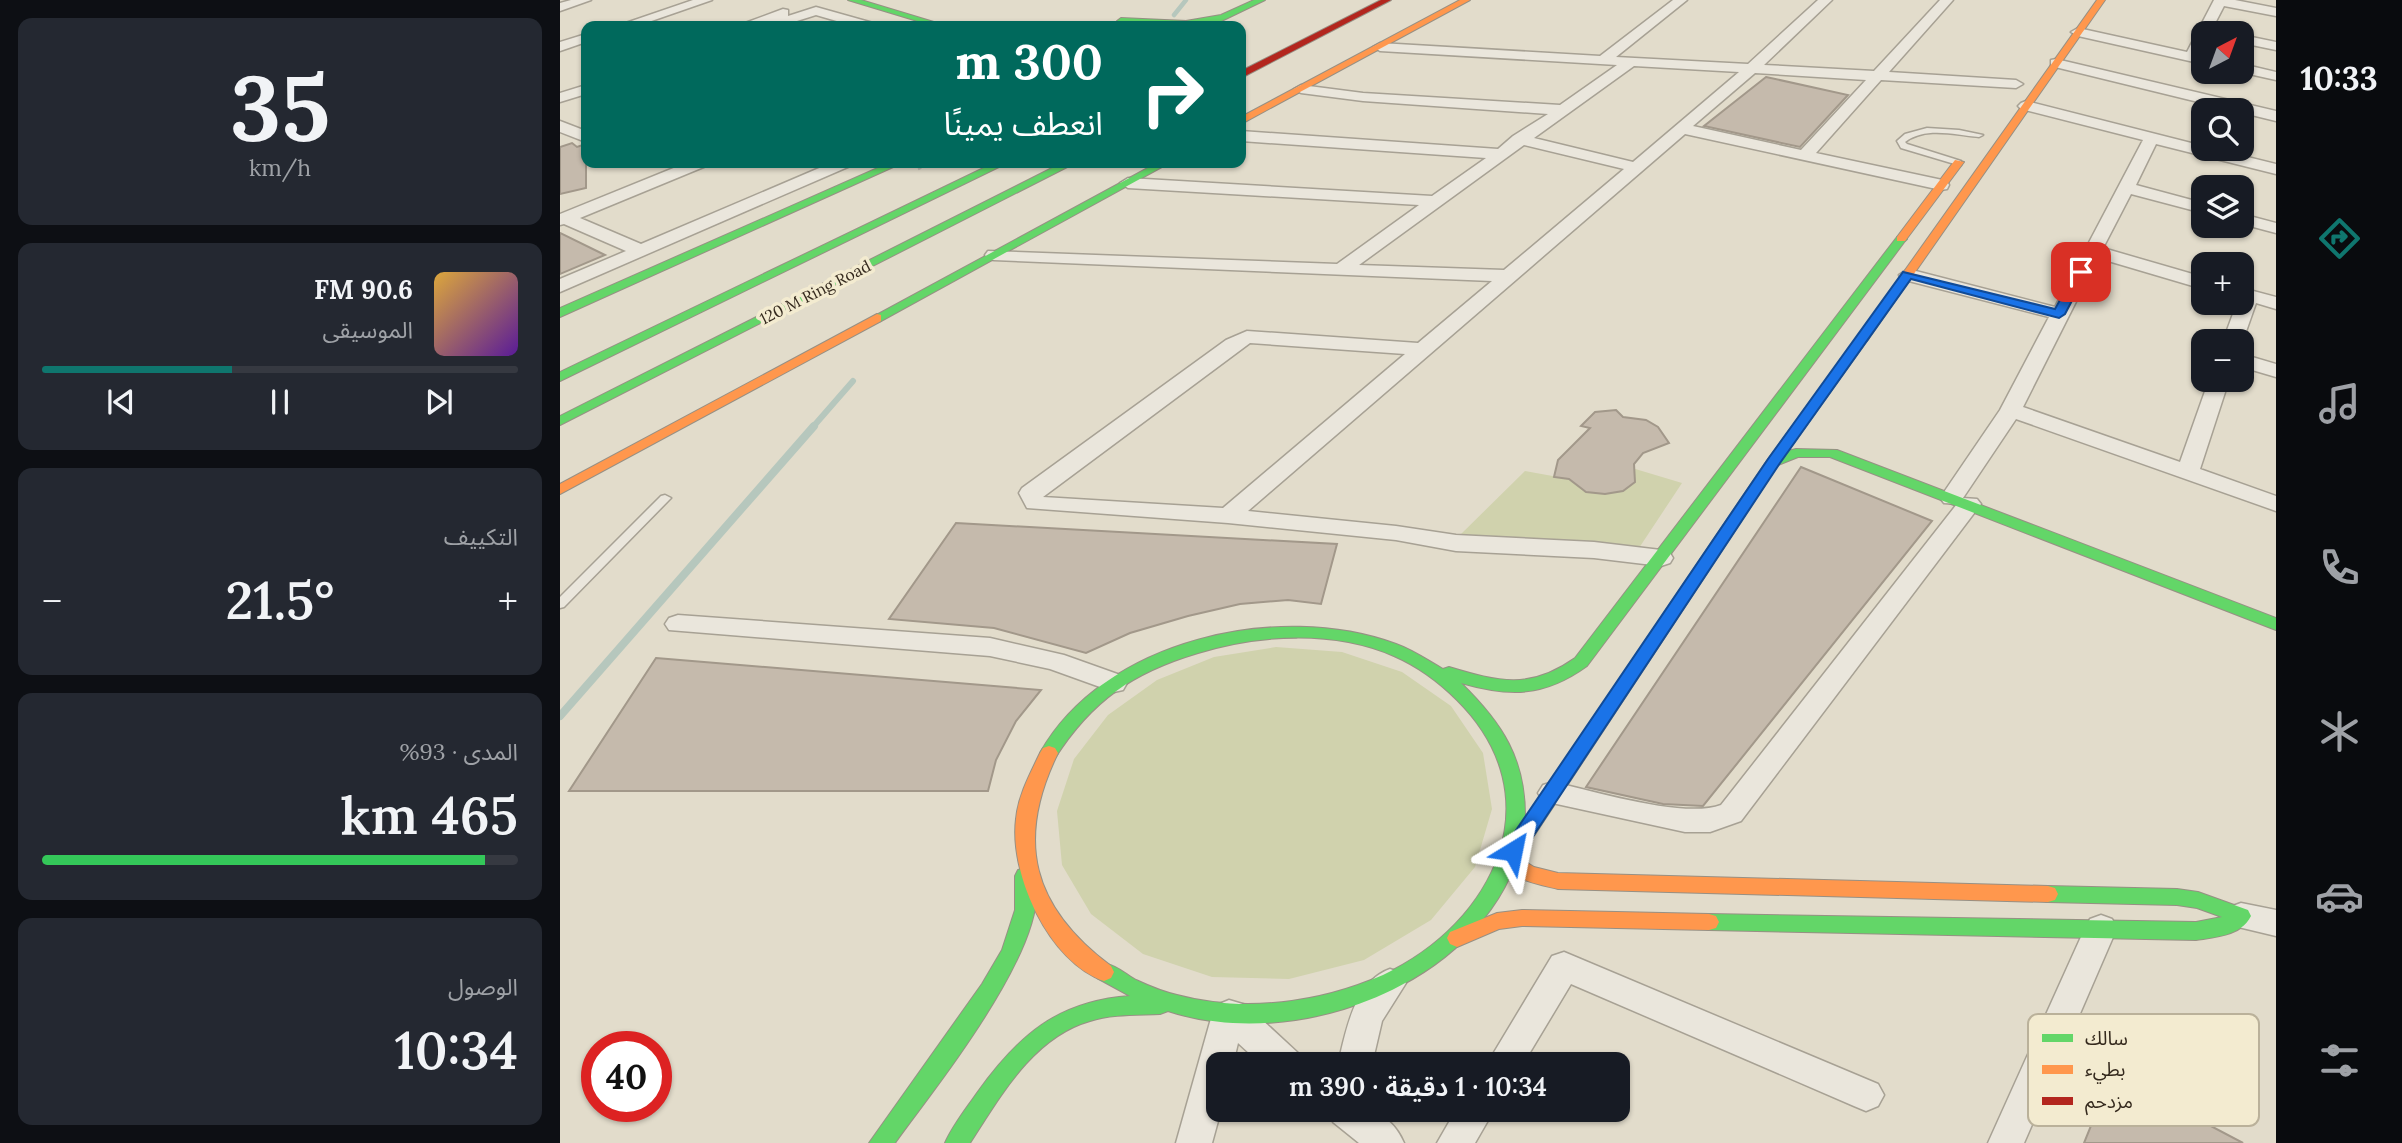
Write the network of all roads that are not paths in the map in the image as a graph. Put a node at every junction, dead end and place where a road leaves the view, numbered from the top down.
1 (706, 0) edge
2 (822, 0) edge
3 (852, 0) edge
4 (1261, 0) edge
5 (1387, 0) edge
6 (1466, 0) edge
7 (1681, 0) edge
8 (1826, 0) edge
9 (1947, 0) edge
10 (2101, 0) edge
11 (2220, 0) edge
12 (1135, 7) dead end
13 (2276, 12) edge
14 (790, 15) junction
15 (1226, 17) junction
16 (640, 21) edge
17 (765, 21) edge
18 (778, 21) edge
19 (853, 21) edge
20 (926, 21) edge
21 (1122, 21) edge
22 (1203, 21) edge
23 (1217, 21) edge
24 (2213, 21) edge
25 (2078, 32) junction
26 (581, 40) edge
27 (2254, 41) edge
28 (2276, 46) edge
29 (560, 47) edge
30 (1380, 47) junction
31 (2191, 56) edge
32 (1603, 60) junction
33 (1630, 62) junction
34 (2056, 63) junction
35 (1751, 69) junction
36 (2254, 71) edge
37 (1246, 72) edge
38 (1879, 76) junction
39 (2276, 76) edge
40 (2020, 79) joint
41 (581, 82) edge
42 (560, 89) edge
43 (1301, 89) junction
44 (581, 91) edge
45 (560, 98) edge
46 (2001, 105) dead end
47 (2026, 106) junction
48 (1560, 110) junction
49 (2276, 116) edge
50 (1246, 118) edge
51 (560, 126) edge
52 (1680, 128) junction
53 (1982, 130) joint
54 (581, 135) edge
55 (1246, 136) edge
56 (2152, 137) junction
57 (1519, 139) junction
58 (1500, 154) junction
59 (1806, 154) junction
60 (1958, 163) junction
61 (2274, 165) edge
62 (1634, 166) junction
63 (663, 168) edge
64 (688, 168) edge
65 (832, 168) edge
66 (886, 168) edge
67 (992, 168) edge
68 (1060, 168) edge
69 (1155, 168) edge
70 (675, 173) junction
71 (1128, 183) junction
72 (1941, 185) junction
73 (2126, 187) junction
74 (1434, 201) junction
75 (2191, 205) edge
76 (562, 219) edge
77 (2254, 222) edge
78 (2276, 228) edge
79 (641, 251) junction
80 (2093, 251) junction
81 (994, 255) junction
82 (1340, 270) junction
83 (1908, 275) junction
84 (1505, 276) junction
85 (2191, 279) edge
86 (560, 286) edge
87 (2254, 297) edge
88 (1856, 302) junction
89 (2276, 303) edge
90 (1884, 309) junction
91 (560, 313) edge
92 (2059, 314) junction
93 (1420, 349) junction
94 (2254, 364) edge
95 (2276, 371) edge
96 (560, 377) edge
97 (2215, 392) edge
98 (1811, 410) junction
99 (2011, 410) junction
100 (560, 421) edge
101 (1825, 442) junction
102 (1773, 462) junction
103 (2187, 472) junction
104 (560, 490) edge
105 (665, 498) dead end
106 (1961, 501) junction
107 (2276, 504) edge
108 (1228, 516) junction
109 (1661, 558) junction
110 (560, 604) edge
111 (678, 624) dead end
112 (2276, 624) edge
113 (1429, 667) junction
114 (1114, 683) junction
115 (1601, 692) dead end
116 (1622, 692) junction
117 (1553, 793) junction
118 (1511, 855) junction
119 (1025, 863) junction
120 (2241, 916) junction
121 (2276, 923) edge
122 (2101, 928) junction
123 (1457, 938) junction
124 (1390, 983) junction
125 (1192, 1007) junction
126 (2063, 1014) edge
127 (1232, 1015) junction
128 (1271, 1052) edge
129 (1358, 1052) edge
130 (1511, 1052) edge
131 (2028, 1093) edge
132 (1866, 1096) dead end
133 (1364, 1122) edge
134 (1468, 1122) edge
135 (881, 1143) edge
136 (957, 1143) edge
137 (1194, 1143) edge
138 (1386, 1143) edge
139 (1455, 1143) edge
140 (2006, 1143) edge

1 - 16 street
2 - 14 street
3 - 20 main road
4 - 15 main road
5 - 37 main road
6 - 30 main road
7 - 32 street
8 - 35 street
9 - 38 street
10 - 25 main road
11 - 13 street
11 - 24 street
12 - 21 main road
14 - 17 street
14 - 18 street
14 - 19 street
15 - 22 main road
15 - 23 main road
25 - 31 street
25 - 34 main road
26 - 29 street
27 - 28 street
30 - 32 street
30 - 43 main road
32 - 33 street
33 - 35 street
33 - 48 street
34 - 47 main road
34 - 49 street
35 - 38 street
35 - 52 street
36 - 39 street
38 - 40 street
38 - 59 street
40 - 46 main road
41 - 42 street
43 - 48 street
43 - 50 main road
44 - 45 street
47 - 56 street
47 - 83 main road
48 - 57 street
51 - 54 street
52 - 59 street
52 - 62 street
53 - 60 main road
53 - 60 lane
55 - 58 street
56 - 61 street
56 - 73 street
57 - 58 street
57 - 62 street
58 - 74 street
59 - 72 street
60 - 72 main road
62 - 84 street
63 - 70 street
64 - 70 street
65 - 79 street
66 - 91 main road
67 - 96 main road, 120 M Ring Road
68 - 100 main road, 120 M Ring Road
69 - 71 main road
70 - 76 street
71 - 74 street
71 - 81 main road
72 - 88 main road
73 - 75 street
73 - 80 street
74 - 82 street
76 - 79 street
77 - 78 street
79 - 86 street
80 - 85 street
80 - 92 street
81 - 82 street
81 - 104 main road
82 - 84 street
83 - 90 main road
83 - 92 street
84 - 93 street
87 - 89 street
88 - 90 main road
88 - 109 main road
90 - 98 main road
92 - 99 street
93 - 108 street
93 - 108 street
94 - 95 street
97 - 103 street
98 - 101 main road
98 - 102 main road
99 - 103 street
99 - 106 street
101 - 102 main road
101 - 106 main road
102 - 116 main road
103 - 107 street
105 - 110 lane
106 - 112 main road
106 - 117 street
108 - 109 street
109 - 113 main road
111 - 114 street
113 - 114 main road
113 - 118 main road
114 - 119 main road
115 - 116 main road
116 - 117 main road
117 - 118 main road
118 - 120 main road
118 - 123 main road
119 - 125 main road
119 - 135 main road
120 - 121 street
120 - 122 main road
122 - 123 main road
122 - 126 street
123 - 124 main road
124 - 127 main road
124 - 129 street
125 - 127 main road
125 - 136 main road
127 - 128 street
127 - 137 street
130 - 132 street
131 - 140 street
133 - 138 street
134 - 139 street

